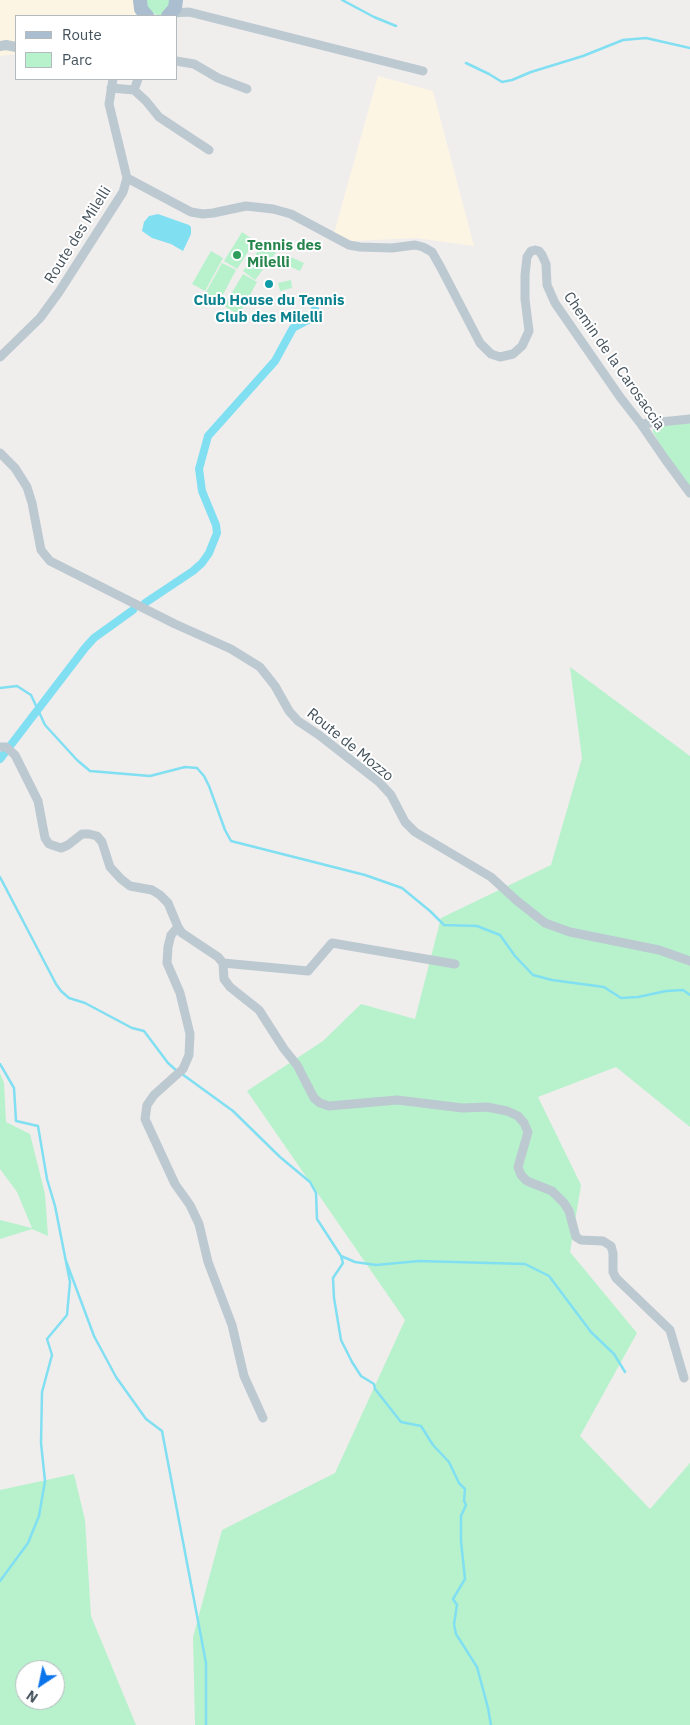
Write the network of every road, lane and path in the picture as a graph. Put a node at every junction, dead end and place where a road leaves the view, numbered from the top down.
1 (176, 9) edge
2 (0, 46) edge
3 (15, 47) edge
4 (178, 61) edge
5 (423, 71) dead end
6 (138, 80) edge
7 (112, 83) edge
8 (246, 89) dead end
9 (134, 90) junction
10 (209, 150) dead end
11 (127, 178) junction
12 (0, 357) edge
13 (690, 419) edge
14 (641, 424) junction
15 (0, 453) edge
16 (690, 493) edge
17 (0, 747) edge
18 (178, 927) junction
19 (690, 961) edge
20 (223, 963) junction
21 (455, 964) dead end
22 (684, 1378) dead end
23 (263, 1418) dead end

1 - 5 street
2 - 3 street
4 - 8 street
6 - 9 street
7 - 9 street
7 - 11 street, Route des Milelli
9 - 10 street
11 - 12 street, Route des Milelli
11 - 14 street, Chemin de la Carosaccia
13 - 14 street
14 - 16 street, Chemin de la Carosaccia
15 - 19 street, Route de Mozzo
17 - 18 street
18 - 20 street
18 - 23 street
20 - 21 street
20 - 22 street

